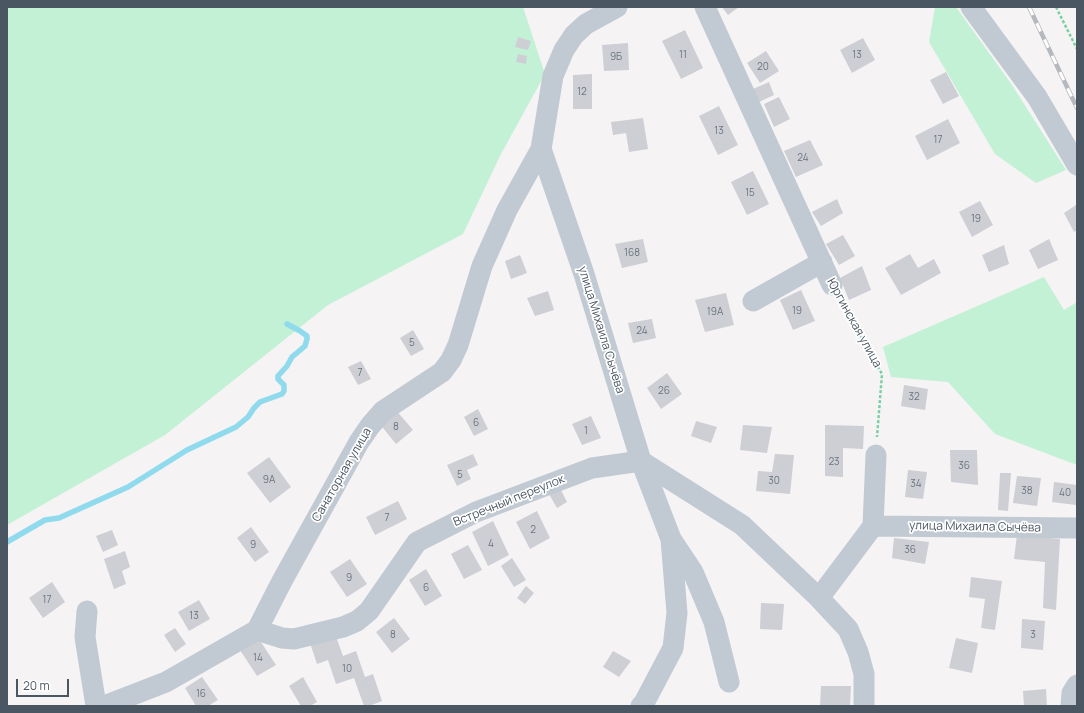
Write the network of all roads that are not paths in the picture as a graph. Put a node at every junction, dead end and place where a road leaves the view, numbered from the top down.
1 (617, 7) edge
2 (705, 7) edge
3 (971, 7) edge
4 (541, 149) junction
5 (1077, 165) edge
6 (822, 262) junction
7 (832, 285) road end
8 (753, 300) dead end
9 (876, 455) road end
10 (641, 461) junction
11 (873, 526) junction
12 (1077, 528) edge
13 (671, 539) junction
14 (819, 598) junction
15 (87, 611) dead end
16 (257, 630) junction
17 (729, 682) dead end
18 (1077, 685) edge
19 (96, 706) edge
20 (104, 706) edge
21 (640, 706) edge
22 (864, 706) edge
23 (1071, 706) edge

1 - 4 street, улица Михаила Сычёва
2 - 6 street, Юргинская улица
3 - 5 street
4 - 10 street, улица Михаила Сычёва
4 - 16 street, Санаторная улица
6 - 7 street, Юргинская улица
6 - 8 street
9 - 11 street
10 - 13 street, улица Михаила Сычёва
10 - 14 street
10 - 16 street, Встречный переулок
11 - 12 street, улица Михаила Сычёва
11 - 14 street
13 - 17 street
13 - 21 street
14 - 22 street
15 - 19 street
16 - 20 street
18 - 23 street

